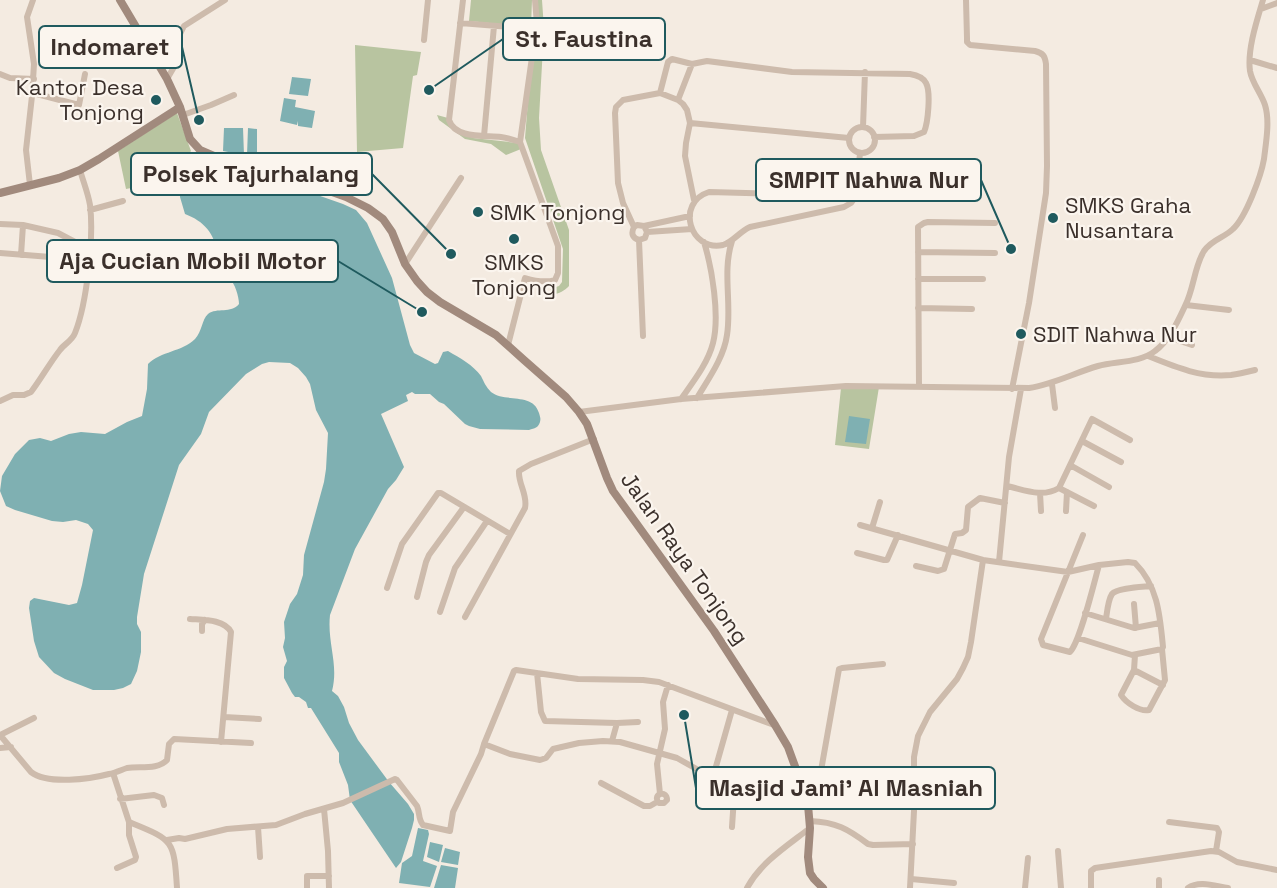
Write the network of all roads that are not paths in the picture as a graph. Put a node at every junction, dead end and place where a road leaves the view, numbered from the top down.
1 (33, 0) edge
2 (120, 0) edge
3 (225, 0) edge
4 (428, 0) edge
5 (463, 0) edge
6 (535, 0) edge
7 (966, 0) edge
8 (1263, 0) edge
9 (1277, 3) edge
10 (1261, 9) junction
11 (460, 23) junction
12 (494, 26) junction
13 (536, 29) junction
14 (424, 40) dead end
15 (1250, 60) junction
16 (692, 64) junction
17 (1277, 68) edge
18 (865, 72) junction
19 (0, 74) edge
20 (85, 74) dead end
21 (167, 79) junction
22 (34, 80) junction
23 (33, 93) junction
24 (660, 93) junction
25 (234, 95) dead end
26 (678, 100) junction
27 (182, 111) junction
28 (690, 123) junction
29 (863, 127) junction
30 (484, 136) junction
31 (874, 137) junction
32 (849, 138) junction
33 (520, 142) junction
34 (860, 153) junction
35 (80, 170) junction
36 (461, 178) dead end
37 (30, 185) junction
38 (0, 193) edge
39 (856, 196) junction
40 (694, 200) junction
41 (123, 201) dead end
42 (90, 210) junction
43 (690, 216) junction
44 (995, 223) dead end
45 (0, 224) edge
46 (23, 225) junction
47 (634, 227) junction
48 (646, 229) junction
49 (692, 229) junction
50 (639, 240) junction
51 (732, 240) junction
52 (704, 242) junction
53 (918, 252) junction
54 (0, 253) edge
55 (995, 253) dead end
56 (21, 255) junction
57 (76, 259) junction
58 (405, 264) junction
59 (75, 270) dead end
60 (918, 279) junction
61 (984, 279) dead end
62 (1186, 305) junction
63 (918, 308) junction
64 (972, 309) dead end
65 (1229, 310) dead end
66 (643, 336) dead end
67 (1168, 337) junction
68 (508, 345) junction
69 (1192, 345) dead end
70 (1148, 356) junction
71 (1255, 370) dead end
72 (1052, 384) junction
73 (919, 386) junction
74 (1012, 389) junction
75 (1021, 389) junction
76 (697, 398) junction
77 (681, 399) junction
78 (0, 401) edge
79 (1055, 408) dead end
80 (579, 412) junction
81 (594, 439) junction
82 (1130, 440) dead end
83 (1082, 441) junction
84 (1121, 462) dead end
85 (1070, 465) junction
86 (1007, 486) junction
87 (1109, 487) dead end
88 (1059, 488) junction
89 (1067, 492) junction
90 (1040, 494) junction
91 (880, 502) dead end
92 (1005, 503) junction
93 (1094, 506) dead end
94 (464, 507) junction
95 (1041, 511) dead end
96 (1065, 511) dead end
97 (487, 521) junction
98 (860, 525) dead end
99 (872, 528) junction
100 (510, 534) junction
101 (898, 535) junction
102 (1083, 535) dead end
103 (950, 550) junction
104 (857, 553) dead end
105 (983, 560) junction
106 (999, 562) junction
107 (1099, 565) junction
108 (916, 566) dead end
109 (1068, 572) junction
110 (1151, 586) junction
111 (387, 588) dead end
112 (417, 597) dead end
113 (1134, 604) dead end
114 (440, 612) dead end
115 (1085, 613) junction
116 (465, 617) dead end
117 (190, 619) dead end
118 (1106, 619) junction
119 (206, 620) junction
120 (1160, 623) junction
121 (1136, 628) junction
122 (202, 631) dead end
123 (1078, 638) junction
124 (1162, 649) junction
125 (1135, 655) junction
126 (883, 664) dead end
127 (1134, 670) junction
128 (537, 673) junction
129 (668, 685) junction
130 (1163, 685) junction
131 (732, 710) junction
132 (224, 717) junction
133 (34, 718) dead end
134 (259, 719) dead end
135 (638, 722) dead end
136 (616, 723) junction
137 (775, 725) junction
138 (1, 736) edge
139 (612, 741) junction
140 (221, 742) junction
141 (251, 743) dead end
142 (484, 744) junction
143 (10, 747) junction
144 (0, 748) edge
145 (659, 752) junction
146 (796, 771) junction
147 (113, 773) junction
148 (711, 777) junction
149 (735, 782) junction
150 (601, 783) dead end
151 (880, 783) dead end
152 (914, 789) junction
153 (804, 791) junction
154 (931, 794) dead end
155 (120, 798) junction
156 (706, 801) dead end
157 (164, 806) dead end
158 (324, 809) junction
159 (129, 822) junction
160 (1169, 822) dead end
161 (810, 825) junction
162 (258, 827) junction
163 (732, 827) dead end
164 (167, 840) junction
165 (913, 844) junction
166 (1058, 851) dead end
167 (1216, 851) junction
168 (260, 857) dead end
169 (1028, 858) dead end
170 (117, 868) dead end
171 (1277, 870) edge
172 (329, 876) junction
173 (911, 879) junction
174 (1159, 880) dead end
175 (954, 883) dead end
176 (177, 888) edge
177 (307, 888) edge
178 (329, 888) edge
179 (747, 888) edge
180 (823, 888) edge
181 (910, 888) edge
182 (1025, 888) edge
183 (1061, 888) edge
184 (1091, 888) edge
185 (1159, 888) edge
186 (1188, 888) edge
187 (1228, 888) edge

1 - 22 street
2 - 21 main road, Jalan Raya Tonjong
3 - 21 street
4 - 14 street
5 - 11 street
6 - 13 street
7 - 74 street
8 - 10 street
9 - 10 street
10 - 15 street
11 - 12 street
11 - 30 street
12 - 13 street
12 - 30 street
13 - 33 street
15 - 17 street
15 - 62 street
16 - 18 street
16 - 24 street
16 - 26 street
18 - 29 street
18 - 31 street
19 - 22 street
20 - 23 street
21 - 27 main road, Jalan Raya Tonjong
22 - 23 street
23 - 37 street
24 - 26 street
24 - 47 street
25 - 27 street
26 - 28 street
27 - 35 main road
27 - 58 main road, Jalan Raya Tonjong
28 - 32 street
28 - 40 street
29 - 31 street
29 - 32 street
30 - 33 street
31 - 34 street
32 - 34 street
33 - 68 street
34 - 39 street
35 - 37 main road
35 - 42 street
36 - 58 street
37 - 38 main road
39 - 40 street
39 - 51 street
40 - 43 street
41 - 42 street
42 - 78 street
43 - 48 street
43 - 49 street
44 - 53 street
45 - 46 street
46 - 56 street
46 - 57 street
47 - 48 street
47 - 50 street
48 - 49 street
48 - 50 street
49 - 52 street
50 - 66 street
51 - 52 street
51 - 76 street
52 - 77 street
53 - 55 street
53 - 60 street
54 - 56 street
56 - 57 street
57 - 59 street
58 - 68 main road, Jalan Raya Tonjong
60 - 61 street
60 - 63 street
62 - 65 street
62 - 67 street
63 - 64 street
63 - 73 street
67 - 69 street
67 - 70 street
68 - 80 main road, Jalan Raya Tonjong
70 - 71 street
70 - 72 street
72 - 75 street
72 - 79 street
73 - 74 street
73 - 76 street
74 - 75 street
75 - 86 street
76 - 77 street
77 - 80 street
80 - 81 main road, Jalan Raya Tonjong
81 - 100 street
81 - 137 main road, Jalan Raya Tonjong
82 - 83 street
83 - 84 street
83 - 85 street
85 - 87 street
85 - 88 street
86 - 90 street
86 - 92 street
88 - 89 street
88 - 90 street
89 - 93 street
89 - 96 street
90 - 95 street
91 - 99 street
92 - 103 street
92 - 106 street
94 - 97 street
94 - 111 street
94 - 112 street
97 - 100 street
97 - 114 street
98 - 99 street
99 - 101 street
100 - 116 street
101 - 103 street
101 - 104 street
102 - 109 street
103 - 105 street
103 - 108 street
105 - 106 street
105 - 152 street
106 - 109 street
107 - 109 street
107 - 110 street
107 - 115 street
109 - 123 street
110 - 118 street
110 - 120 street
113 - 121 street
115 - 118 street
115 - 123 street
117 - 119 street
118 - 121 street
119 - 122 street
119 - 132 street
120 - 121 street
120 - 124 street
123 - 125 street
124 - 125 street
124 - 130 street
125 - 127 street
126 - 153 street
127 - 130 street
127 - 130 street
128 - 129 street
128 - 136 street
128 - 142 street
129 - 131 street
129 - 145 street
131 - 137 street
131 - 148 street
132 - 134 street
132 - 140 street
133 - 138 street
135 - 136 street
136 - 139 street
137 - 146 main road, Jalan Raya Tonjong
138 - 143 street
139 - 142 street
139 - 145 street
140 - 141 street
140 - 147 street
142 - 158 street
143 - 144 street
143 - 147 street
145 - 148 street
145 - 150 street
146 - 149 street
146 - 153 main road, Jalan Raya Tonjong
147 - 155 street
148 - 149 street
148 - 156 street
149 - 163 street
151 - 152 street
152 - 154 street
152 - 165 street
153 - 161 main road, Jalan Raya Tonjong
155 - 157 street
155 - 159 street
158 - 162 street
158 - 172 street
159 - 164 street
159 - 170 street
160 - 167 street
161 - 165 street
161 - 179 street
161 - 180 main road, Jalan Raya Tonjong
162 - 164 street
162 - 168 street
164 - 176 street
165 - 173 street
166 - 183 street
167 - 171 street
167 - 184 street
169 - 182 street
172 - 177 street
172 - 178 street
173 - 175 street
173 - 181 street
174 - 185 street
186 - 187 street

